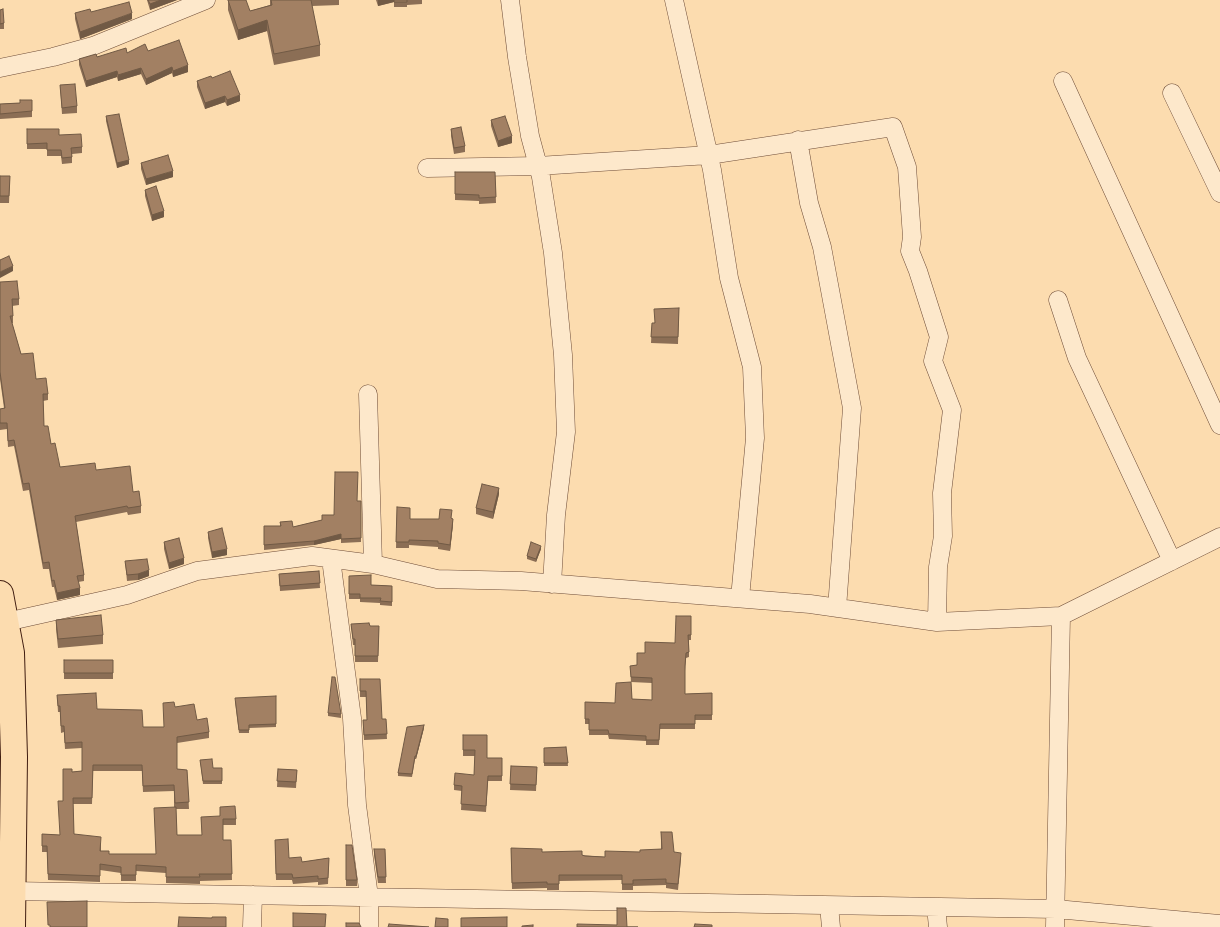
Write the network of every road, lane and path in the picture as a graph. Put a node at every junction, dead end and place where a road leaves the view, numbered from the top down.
1 (206, 0) edge
2 (510, 0) edge
3 (674, 0) edge
4 (0, 68) edge
5 (1063, 81) dead end
6 (1172, 93) dead end
7 (798, 140) junction
8 (709, 155) junction
9 (538, 166) junction
10 (427, 168) dead end
11 (1220, 193) edge
12 (1058, 300) dead end
13 (368, 394) dead end
14 (1220, 425) edge
15 (1220, 537) edge
16 (331, 559) junction
17 (1172, 561) junction
18 (373, 564) junction
19 (552, 584) junction
20 (0, 594) edge
21 (740, 598) junction
22 (837, 608) junction
23 (1061, 616) junction
24 (6, 622) junction
25 (938, 622) junction
26 (7, 758) edge
27 (12, 891) junction
28 (253, 895) junction
29 (369, 897) junction
30 (830, 906) junction
31 (936, 907) junction
32 (1055, 918) edge
33 (1157, 923) edge
34 (1220, 924) edge
35 (12, 927) edge
36 (252, 927) edge
37 (369, 927) edge
38 (831, 927) edge
39 (938, 927) edge

1 - 4 street
2 - 9 street
3 - 8 street
5 - 14 street
6 - 11 street
7 - 8 street
7 - 22 street
7 - 25 street
8 - 9 street
8 - 21 street
9 - 10 street
9 - 19 street
12 - 17 street
13 - 18 street
15 - 17 street
16 - 18 street
16 - 24 street
16 - 29 street
17 - 23 street
18 - 19 street
19 - 21 street
20 - 24 highway
21 - 22 street
22 - 25 street
23 - 25 street
23 - 32 street
24 - 26 highway
26 - 27 highway
27 - 28 street
27 - 35 highway
28 - 29 street
28 - 36 street
29 - 30 street
29 - 37 street
30 - 31 street
30 - 38 street
31 - 32 street
31 - 39 street
32 - 33 street
33 - 34 street

